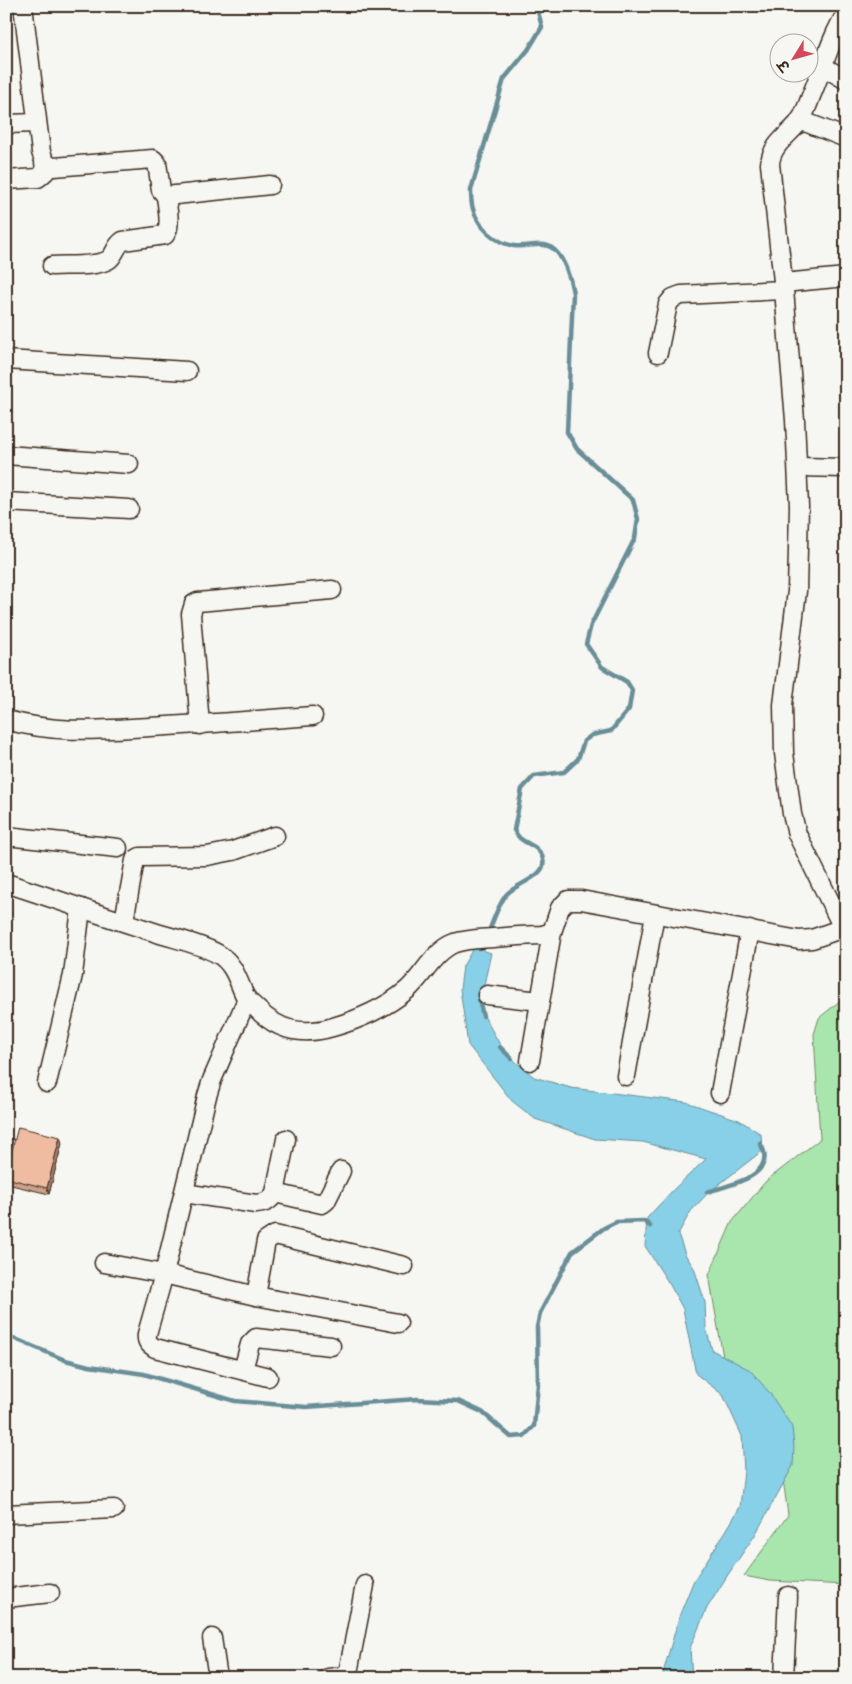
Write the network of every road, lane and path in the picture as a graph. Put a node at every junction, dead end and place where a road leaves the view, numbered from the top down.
1 (23, 6) edge
2 (846, 14) edge
3 (824, 67) junction
4 (846, 80) edge
5 (800, 120) junction
6 (37, 123) junction
7 (6, 124) edge
8 (846, 138) edge
9 (44, 161) junction
10 (6, 180) edge
11 (270, 185) dead end
12 (166, 196) junction
13 (52, 266) dead end
14 (846, 277) edge
15 (784, 287) junction
16 (658, 353) dead end
17 (6, 360) edge
18 (187, 371) dead end
19 (6, 455) edge
20 (130, 464) dead end
21 (798, 467) junction
22 (846, 468) edge
23 (6, 502) edge
24 (129, 509) dead end
25 (332, 590) dead end
26 (313, 716) dead end
27 (6, 720) edge
28 (200, 725) junction
29 (6, 836) edge
30 (275, 836) dead end
31 (118, 848) dead end
32 (6, 882) edge
33 (81, 908) junction
34 (655, 914) junction
35 (124, 921) junction
36 (844, 927) edge
37 (750, 930) junction
38 (552, 932) junction
39 (487, 995) dead end
40 (247, 999) junction
41 (540, 1001) junction
42 (530, 1061) dead end
43 (626, 1076) dead end
44 (47, 1083) dead end
45 (720, 1093) dead end
46 (286, 1138) dead end
47 (341, 1171) dead end
48 (184, 1193) junction
49 (275, 1193) junction
50 (104, 1263) dead end
51 (404, 1266) dead end
52 (164, 1274) junction
53 (256, 1296) junction
54 (398, 1323) dead end
55 (330, 1346) dead end
56 (243, 1370) junction
57 (268, 1376) dead end
58 (114, 1509) dead end
59 (6, 1514) edge
60 (365, 1585) dead end
61 (50, 1593) dead end
62 (788, 1596) dead end
63 (6, 1598) edge
64 (212, 1638) dead end
65 (347, 1677) edge
66 (218, 1678) edge
67 (328, 1678) edge
68 (784, 1678) edge

1 - 6 street
2 - 3 street
3 - 4 street
3 - 5 street
5 - 8 street
5 - 15 street
6 - 7 street
6 - 9 street
9 - 10 street
9 - 12 street
11 - 12 street
12 - 13 street
14 - 15 street
15 - 16 street
15 - 21 street
17 - 18 street
19 - 20 street
21 - 22 street
21 - 36 street
23 - 24 street
25 - 28 street
26 - 28 street
27 - 28 street
29 - 31 street
30 - 35 street
32 - 33 street
33 - 35 street
33 - 44 street
34 - 37 street
34 - 38 street
34 - 43 street
35 - 40 street
36 - 37 street
37 - 45 street
38 - 40 street
38 - 41 street
39 - 41 street
40 - 48 street
41 - 42 street
46 - 49 street
47 - 49 street
48 - 49 street
48 - 52 street
50 - 52 street
51 - 53 street
52 - 53 street
52 - 56 street
53 - 54 street
55 - 56 street
56 - 57 street
58 - 59 street
60 - 65 street
61 - 63 street
62 - 68 street
64 - 66 street
65 - 67 street

